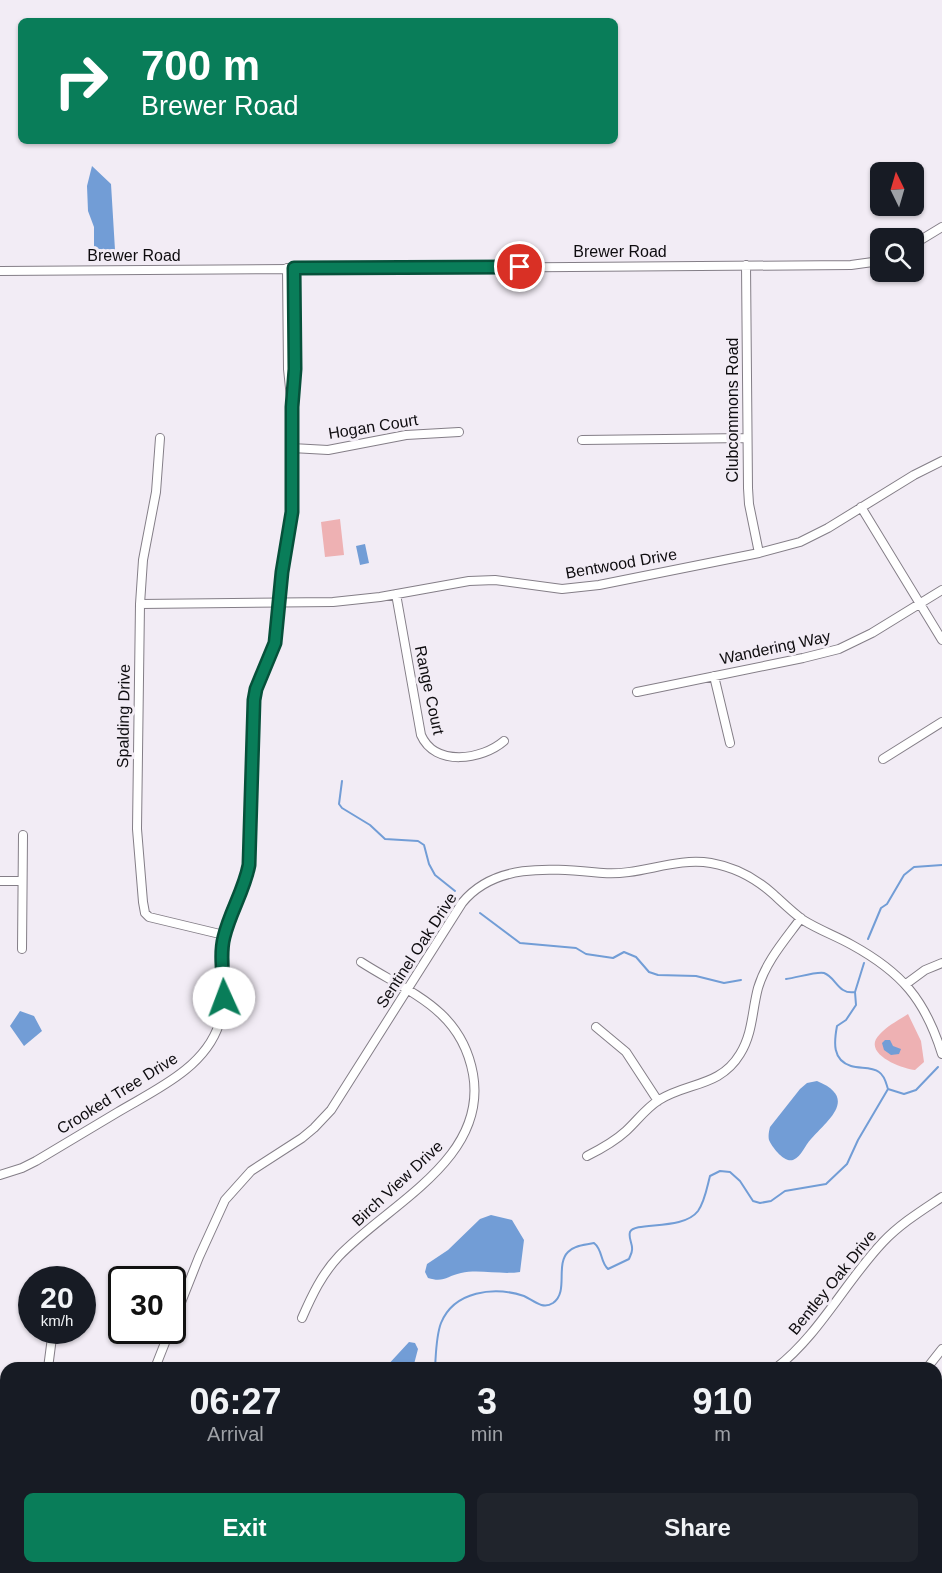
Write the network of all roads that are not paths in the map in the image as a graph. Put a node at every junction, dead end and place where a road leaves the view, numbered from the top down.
1 (942, 227) edge
2 (924, 238) edge
3 (870, 262) edge
4 (746, 265) junction
5 (291, 268) junction
6 (0, 271) edge
7 (459, 432) dead end
8 (160, 438) dead end
9 (747, 438) junction
10 (582, 440) dead end
11 (292, 448) junction
12 (942, 461) edge
13 (861, 507) junction
14 (759, 553) junction
15 (942, 590) edge
16 (396, 594) junction
17 (279, 603) junction
18 (919, 603) junction
19 (140, 604) junction
20 (942, 640) edge
21 (714, 676) junction
22 (637, 692) dead end
23 (942, 722) edge
24 (504, 741) dead end
25 (730, 742) dead end
26 (883, 759) dead end
27 (23, 835) dead end
28 (0, 881) edge
29 (21, 881) junction
30 (801, 918) junction
31 (224, 935) junction
32 (22, 949) dead end
33 (361, 962) dead end
34 (942, 963) edge
35 (906, 984) junction
36 (407, 991) junction
37 (596, 1027) dead end
38 (942, 1054) edge
39 (658, 1101) junction
40 (587, 1156) dead end
41 (0, 1175) edge
42 (942, 1197) edge
43 (186, 1291) edge
44 (302, 1318) dead end
45 (51, 1344) edge
46 (164, 1344) edge
47 (942, 1349) edge
48 (49, 1362) edge
49 (157, 1362) edge
50 (782, 1362) edge
51 (932, 1362) edge

1 - 2 street
3 - 4 street, Brewer Road
4 - 5 street, Brewer Road
4 - 9 street, Clubcommons Road
5 - 6 street, Brewer Road
5 - 11 street, Crooked Tree Drive
7 - 11 street, Hogan Court
8 - 19 street, Spalding Drive
9 - 10 street
9 - 14 street, Clubcommons Road
11 - 17 street, Crooked Tree Drive
12 - 13 street, Bentwood Drive
13 - 14 street, Bentwood Drive
13 - 18 street
14 - 16 street, Bentwood Drive
15 - 18 street, Wandering Way
16 - 17 street, Bentwood Drive
16 - 24 street, Range Court
17 - 19 street, Bentwood Drive
17 - 31 street, Crooked Tree Drive
18 - 20 street
18 - 21 street, Wandering Way
19 - 31 street, Spalding Drive
21 - 22 street, Wandering Way
21 - 25 street
23 - 26 street
27 - 29 street
28 - 29 street
29 - 32 street
30 - 35 street, Sentinel Oak Drive
30 - 36 street, Sentinel Oak Drive
30 - 39 street
31 - 41 street, Crooked Tree Drive
33 - 36 street, Birch View Drive
34 - 35 street
35 - 38 street, Sentinel Oak Drive
36 - 43 street, Sentinel Oak Drive
36 - 44 street, Birch View Drive
37 - 39 street
39 - 40 street
42 - 50 street, Bentley Oak Drive
45 - 48 street
46 - 49 street
47 - 51 street

